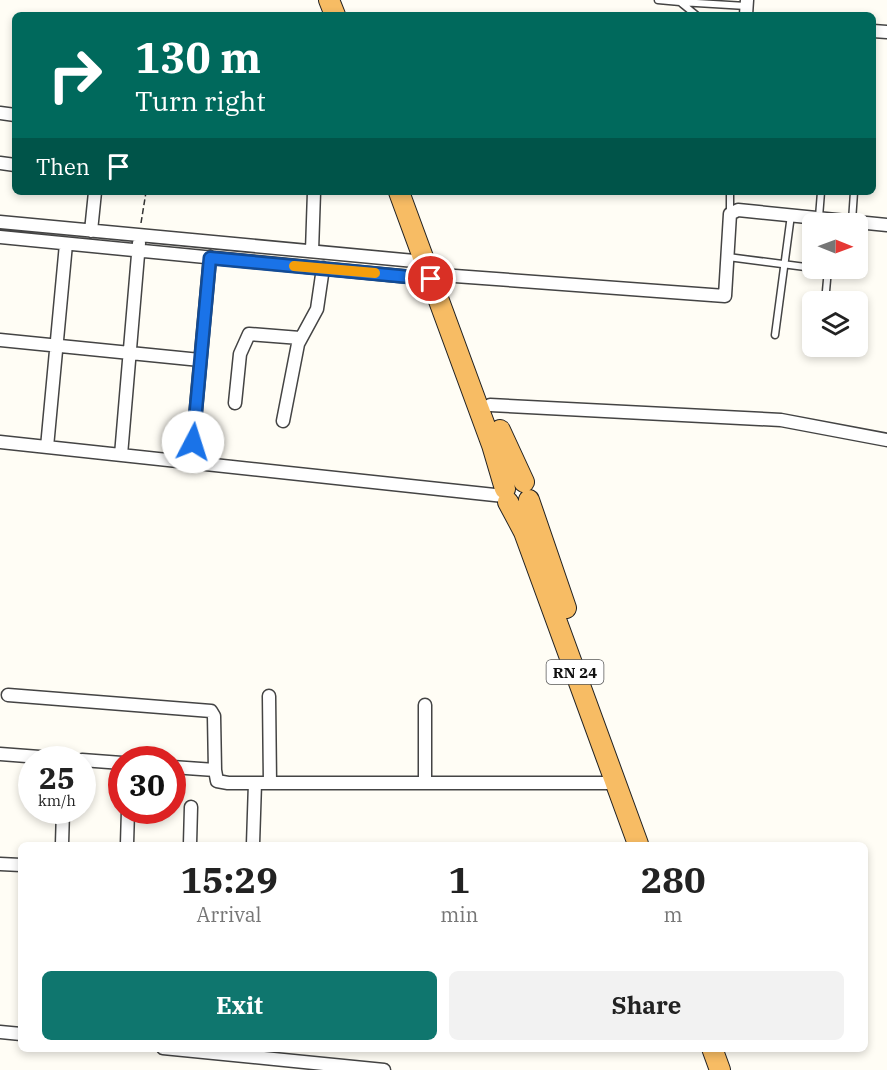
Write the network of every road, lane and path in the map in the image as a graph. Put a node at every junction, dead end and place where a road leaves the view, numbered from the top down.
1 (658, 0) edge
2 (680, 2) junction
3 (747, 7) edge
4 (692, 12) edge
5 (95, 195) edge
6 (146, 195) edge
7 (315, 195) edge
8 (400, 195) edge
9 (411, 195) edge
10 (730, 195) edge
11 (821, 195) edge
12 (854, 195) edge
13 (819, 213) edge
14 (853, 213) edge
15 (730, 214) junction
16 (791, 215) junction
17 (802, 216) edge
18 (0, 222) edge
19 (868, 223) edge
20 (887, 225) edge
21 (91, 231) junction
22 (140, 236) junction
23 (0, 237) edge
24 (66, 244) junction
25 (138, 251) junction
26 (312, 251) junction
27 (728, 257) junction
28 (210, 258) junction
29 (786, 264) junction
30 (802, 266) edge
31 (323, 268) junction
32 (432, 272) junction
33 (776, 335) dead end
34 (300, 338) junction
35 (0, 340) edge
36 (57, 345) junction
37 (130, 353) junction
38 (200, 360) junction
39 (235, 403) dead end
40 (490, 405) junction
41 (284, 421) dead end
42 (887, 440) edge
43 (0, 442) edge
44 (48, 447) junction
45 (121, 455) junction
46 (191, 462) junction
47 (514, 494) junction
48 (8, 695) dead end
49 (269, 696) dead end
50 (425, 705) dead end
51 (0, 754) edge
52 (18, 755) edge
53 (186, 768) edge
54 (215, 770) junction
55 (425, 781) junction
56 (255, 783) junction
57 (270, 783) junction
58 (615, 783) junction
59 (191, 807) dead end
60 (63, 824) edge
61 (128, 824) edge
62 (62, 842) edge
63 (127, 842) edge
64 (190, 842) edge
65 (254, 842) edge
66 (637, 842) edge
67 (651, 842) edge
68 (0, 864) edge
69 (18, 865) edge
70 (0, 1032) edge
71 (18, 1034) edge
72 (188, 1052) edge
73 (713, 1052) edge
74 (727, 1052) edge
75 (260, 1064) edge
76 (384, 1070) edge
77 (720, 1070) edge
78 (734, 1070) edge

1 - 2 lane
2 - 3 lane
2 - 4 lane
5 - 21 street
6 - 22 path
7 - 26 street
8 - 32 highway, RN 24
9 - 32 highway, RN 24
10 - 15 lane
11 - 13 lane
12 - 14 lane
15 - 16 street
15 - 27 street
16 - 17 street
16 - 29 lane
18 - 21 street
19 - 20 street
21 - 22 street
22 - 25 street
22 - 26 street
23 - 24 street
24 - 25 street
24 - 36 street
25 - 28 street
25 - 37 street
26 - 32 street
27 - 29 lane
27 - 32 street
28 - 31 street
28 - 38 street
29 - 30 lane
29 - 33 lane
31 - 32 street
31 - 34 street
32 - 40 highway, RN 24
32 - 47 highway, RN 24
34 - 39 street
34 - 41 street
35 - 36 street
36 - 37 street
36 - 44 street
37 - 38 street
37 - 45 street
38 - 46 street
40 - 42 street
40 - 47 highway, RN 24
43 - 44 street
44 - 45 street
45 - 46 street
46 - 47 street
47 - 58 highway, RN 24
47 - 67 highway, RN 24
48 - 54 street
49 - 57 street
50 - 55 street
51 - 52 street
53 - 54 street
54 - 56 street
55 - 57 street
55 - 58 street
56 - 57 street
56 - 65 street
58 - 66 highway, RN 24
59 - 64 street
60 - 62 street
61 - 63 street
68 - 69 street
70 - 71 street
72 - 75 street
73 - 77 highway
74 - 78 highway
75 - 76 street

